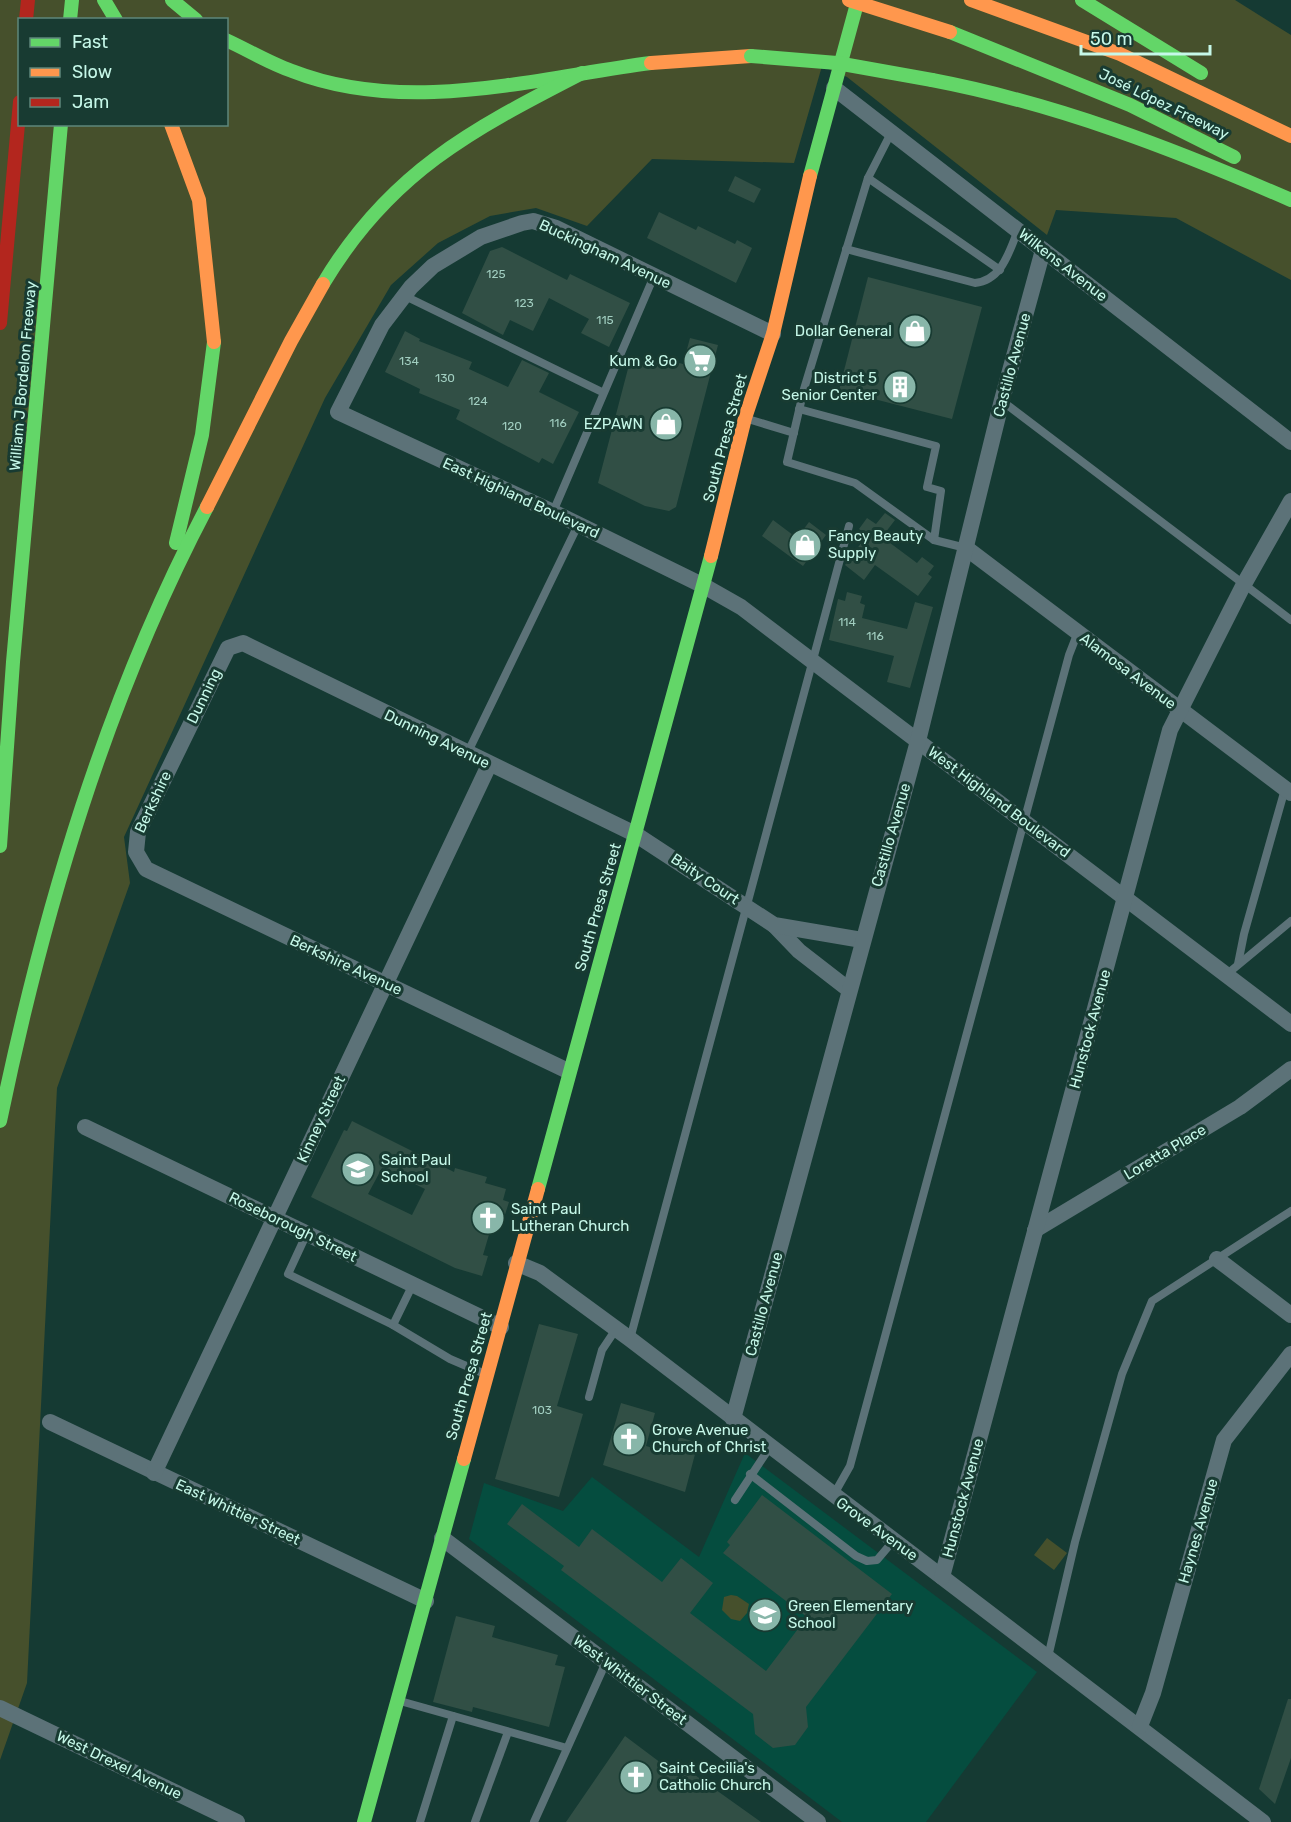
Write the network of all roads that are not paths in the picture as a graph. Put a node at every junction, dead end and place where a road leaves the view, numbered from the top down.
1 (28, 0) edge
2 (72, 0) edge
3 (104, 0) edge
4 (172, 0) edge
5 (849, 0) edge
6 (858, 0) edge
7 (971, 0) edge
8 (1082, 0) edge
9 (193, 17) edge
10 (26, 18) edge
11 (70, 18) edge
12 (115, 18) edge
13 (228, 41) edge
14 (582, 73) junction
15 (1212, 80) dead end
16 (834, 88) junction
17 (1231, 92) dead end
18 (18, 126) edge
19 (62, 126) edge
20 (172, 126) edge
21 (1291, 128) edge
22 (891, 133) junction
23 (1291, 136) edge
24 (868, 178) junction
25 (1291, 189) edge
26 (1291, 200) edge
27 (1018, 230) junction
28 (846, 249) junction
29 (1043, 250) junction
30 (1000, 270) junction
31 (654, 276) junction
32 (405, 296) junction
33 (0, 323) edge
34 (773, 334) junction
35 (602, 392) junction
36 (1002, 400) junction
37 (799, 409) junction
38 (338, 412) joint
39 (745, 418) junction
40 (794, 433) junction
41 (1291, 442) edge
42 (1291, 501) edge
43 (553, 512) junction
44 (578, 525) junction
45 (849, 526) dead end
46 (934, 540) junction
47 (966, 548) junction
48 (1244, 584) junction
49 (704, 586) junction
50 (166, 588) junction
51 (1291, 620) edge
52 (1078, 632) junction
53 (240, 644) joint
54 (812, 663) junction
55 (1178, 709) junction
56 (918, 741) junction
57 (467, 754) junction
58 (174, 756) joint
59 (489, 765) junction
60 (1288, 791) edge
61 (1024, 820) junction
62 (635, 834) junction
63 (0, 846) edge
64 (136, 848) joint
65 (1126, 898) junction
66 (746, 907) junction
67 (1291, 921) edge
68 (774, 925) junction
69 (862, 940) junction
70 (1232, 969) junction
71 (385, 984) junction
72 (848, 989) junction
73 (1291, 1024) edge
74 (1291, 1069) edge
75 (568, 1071) junction
76 (0, 1121) edge
77 (85, 1127) dead end
78 (1291, 1211) edge
79 (274, 1218) junction
80 (1035, 1230) junction
81 (307, 1233) junction
82 (1217, 1259) junction
83 (516, 1263) junction
84 (412, 1284) junction
85 (1291, 1316) edge
86 (393, 1325) junction
87 (501, 1327) junction
88 (616, 1329) junction
89 (630, 1339) junction
90 (1291, 1354) edge
91 (486, 1375) junction
92 (589, 1397) dead end
93 (733, 1419) junction
94 (50, 1422) dead end
95 (770, 1448) junction
96 (154, 1473) junction
97 (750, 1474) junction
98 (833, 1496) junction
99 (735, 1500) dead end
100 (442, 1538) junction
101 (894, 1540) junction
102 (942, 1577) junction
103 (426, 1601) junction
104 (1048, 1657) junction
105 (606, 1662) junction
106 (398, 1701) junction
107 (0, 1708) edge
108 (453, 1716) junction
109 (1140, 1726) junction
110 (508, 1732) junction
111 (567, 1748) junction
112 (812, 1820) edge
113 (237, 1822) edge
114 (364, 1822) edge
115 (420, 1822) edge
116 (476, 1822) edge
117 (534, 1822) edge
118 (1263, 1822) edge

1 - 10 main road
2 - 11 main road
3 - 12 main road
4 - 9 main road
5 - 25 main road, José López Freeway, bridge
6 - 16 main road, South Presa Street
7 - 23 main road, José López Freeway
8 - 15 main road
13 - 14 main road
14 - 26 main road, bridge
14 - 50 main road
16 - 22 street, Wilkens Avenue
16 - 34 main road, South Presa Street
17 - 21 main road
18 - 33 main road, William J Bordelon Freeway
19 - 63 main road, William J Bordelon Freeway
20 - 50 main road
22 - 24 lane
22 - 27 street, Wilkens Avenue
24 - 28 lane
24 - 30 lane
27 - 29 street, Wilkens Avenue
27 - 30 lane
28 - 30 lane
28 - 37 lane
29 - 36 street, Castillo Avenue
29 - 41 street, Wilkens Avenue
31 - 32 street, Buckingham Avenue
31 - 34 street, Buckingham Avenue
31 - 35 lane
32 - 35 lane
32 - 38 street, Buckingham Avenue
34 - 39 main road, South Presa Street
35 - 43 lane
36 - 47 street, Castillo Avenue
36 - 48 lane
37 - 40 lane
37 - 46 lane
38 - 43 street, East Highland Boulevard
39 - 40 lane
39 - 49 main road, South Presa Street
40 - 46 lane
42 - 48 street, Hunstock Avenue
43 - 44 street, East Highland Boulevard
44 - 49 street, East Highland Boulevard
44 - 57 lane
45 - 54 lane
46 - 47 lane
47 - 52 street, Alamosa Avenue
47 - 56 street, Castillo Avenue
48 - 51 lane
48 - 55 street, Hunstock Avenue
49 - 54 street, West Highland Boulevard
49 - 62 main road, South Presa Street
50 - 76 main road
52 - 55 street, Alamosa Avenue
52 - 61 lane
53 - 57 street, Dunning Avenue
53 - 58 street, Dunning
54 - 56 street, West Highland Boulevard
54 - 66 lane
55 - 60 street, Alamosa Avenue
55 - 65 street, Hunstock Avenue
56 - 61 street, West Highland Boulevard
56 - 69 street, Castillo Avenue
57 - 59 street, Dunning Avenue
58 - 64 street, Berkshire
59 - 62 street, Dunning Avenue
59 - 71 street, Kinney Street
60 - 70 lane
61 - 65 street, West Highland Boulevard
61 - 98 lane
62 - 66 street, Baity Court
62 - 75 main road, South Presa Street
64 - 71 street, Berkshire Avenue
65 - 70 street, West Highland Boulevard
65 - 80 street, Hunstock Avenue
66 - 68 street, Baity Court
66 - 89 lane
67 - 70 lane
68 - 69 street, Baity Court
68 - 72 street, Baity Court
69 - 72 street, Castillo Avenue
70 - 73 street, West Highland Boulevard
71 - 75 street, Berkshire Avenue
71 - 79 street, Kinney Street
72 - 93 street, Castillo Avenue
74 - 80 street, Loretta Place
75 - 83 main road, South Presa Street
77 - 79 street, Roseborough Street
78 - 82 lane
79 - 81 street, Roseborough Street
79 - 96 street, Kinney Street
80 - 102 street, Hunstock Avenue
81 - 84 street, Roseborough Street
81 - 86 lane
82 - 85 street
82 - 104 lane
83 - 87 main road, South Presa Street
83 - 88 street, Grove Avenue
84 - 86 lane
84 - 87 street, Roseborough Street
86 - 91 lane
87 - 91 main road, South Presa Street
88 - 89 street, Grove Avenue
88 - 92 lane
89 - 93 street, Grove Avenue
90 - 109 street, Haynes Avenue
91 - 100 main road, South Presa Street
93 - 95 street, Grove Avenue
94 - 96 street, East Whittier Street
95 - 97 lane
95 - 98 street, Grove Avenue
96 - 103 street, East Whittier Street
97 - 99 lane
97 - 101 lane
98 - 101 street, Grove Avenue
100 - 103 main road, South Presa Street
100 - 105 street, West Whittier Street
101 - 102 street, Grove Avenue
102 - 104 street, Grove Avenue
103 - 106 main road, South Presa Street
104 - 109 street, Grove Avenue
105 - 111 lane
105 - 112 street, West Whittier Street
106 - 108 lane
106 - 114 main road, South Presa Street
107 - 113 street, West Drexel Avenue
108 - 110 lane
108 - 115 lane
109 - 118 street, Grove Avenue
110 - 111 lane
110 - 116 lane
111 - 117 lane

